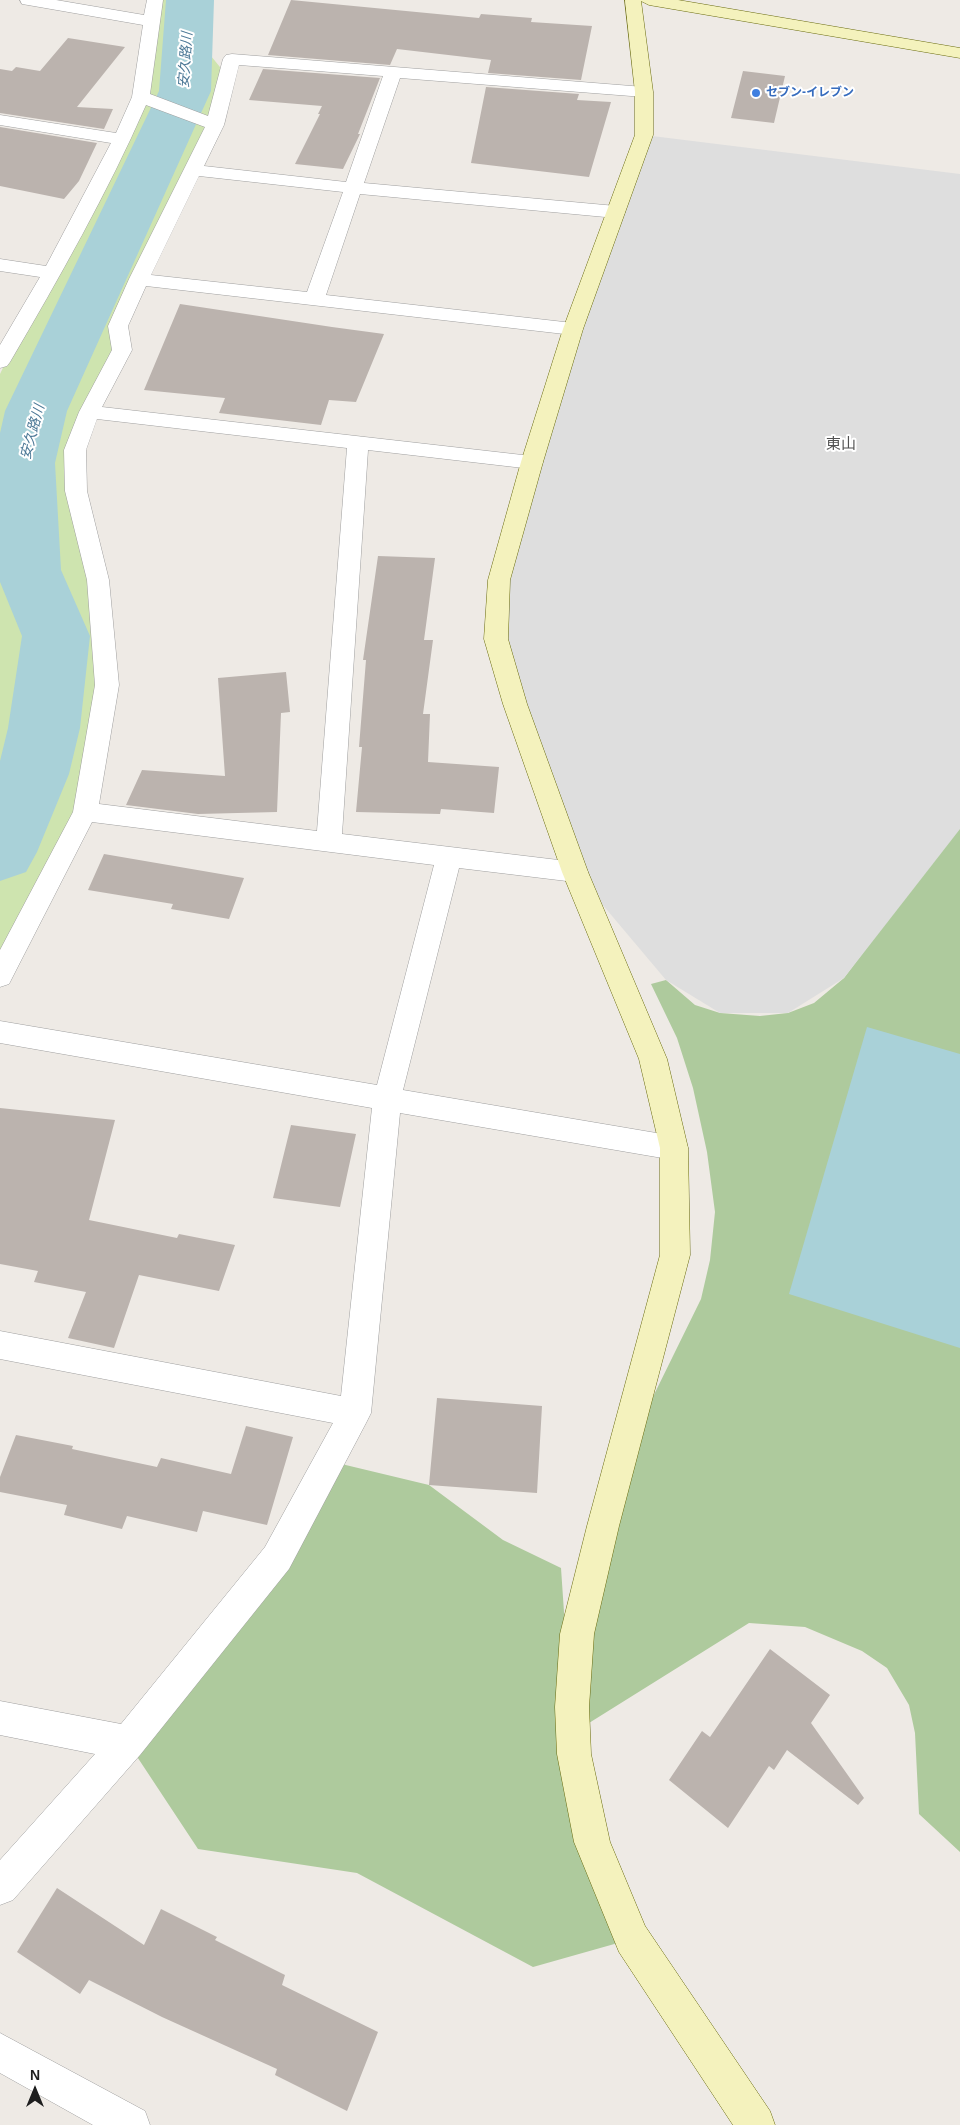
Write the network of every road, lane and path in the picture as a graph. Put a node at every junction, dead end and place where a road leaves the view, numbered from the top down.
1 (28, 0) edge
2 (155, 0) edge
3 (632, 0) edge
4 (649, 0) edge
5 (153, 22) junction
6 (960, 54) edge
7 (393, 73) junction
8 (644, 92) junction
9 (148, 99) junction
10 (0, 120) edge
11 (209, 123) junction
12 (122, 139) junction
13 (192, 170) junction
14 (353, 188) junction
15 (616, 212) junction
16 (0, 265) edge
17 (52, 273) junction
18 (139, 279) junction
19 (315, 299) junction
20 (573, 329) junction
21 (0, 362) edge
22 (89, 412) junction
23 (358, 442) junction
24 (532, 462) junction
25 (86, 812) junction
26 (329, 842) junction
27 (450, 856) junction
28 (575, 872) junction
29 (0, 976) edge
30 (0, 1032) edge
31 (387, 1099) junction
32 (674, 1148) junction
33 (0, 1345) edge
34 (355, 1412) junction
35 (0, 1718) edge
36 (128, 1743) junction
37 (0, 1887) edge
38 (0, 2052) edge
39 (746, 2119) edge
40 (130, 2125) edge

1 - 5 street
2 - 5 street
3 - 8 street
4 - 6 street
5 - 9 street
7 - 8 street
7 - 11 street
7 - 14 street
8 - 15 street
9 - 11 street
9 - 12 street
10 - 12 street
11 - 13 street
12 - 17 street
13 - 14 street
13 - 18 street
14 - 15 street
14 - 19 street
15 - 20 street
16 - 17 street
17 - 21 street
18 - 19 street
18 - 22 street
19 - 20 street
20 - 24 street
22 - 23 street
22 - 25 street
23 - 24 street
23 - 26 street
24 - 28 street
25 - 26 street
25 - 29 street
26 - 27 street
27 - 28 street
27 - 31 street
28 - 32 street
30 - 31 street
31 - 32 street
31 - 34 street
32 - 39 street
33 - 34 street
34 - 36 street
35 - 36 street
36 - 37 street
38 - 40 street

